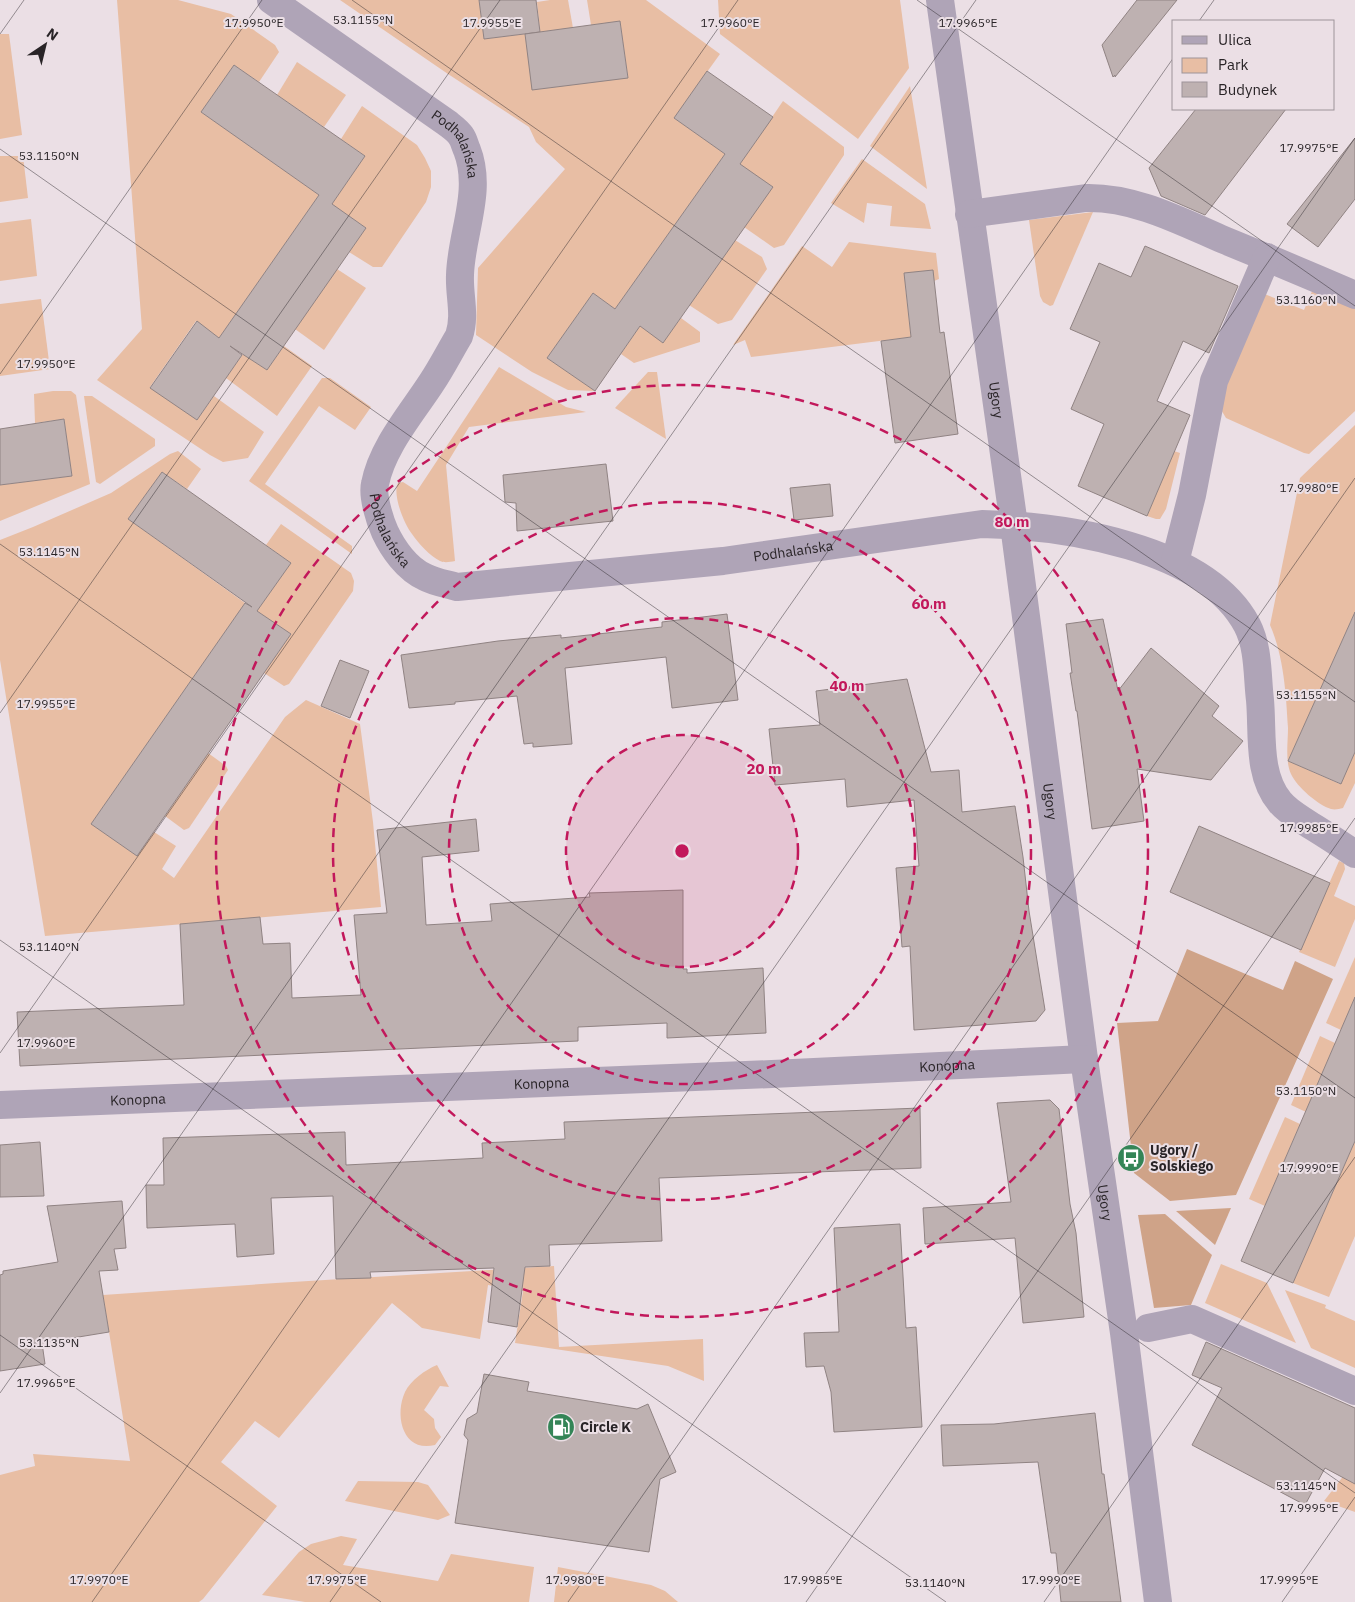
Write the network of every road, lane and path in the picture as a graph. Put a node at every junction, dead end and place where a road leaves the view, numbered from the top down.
1 (271, 0) edge
2 (940, 0) edge
3 (969, 214) junction
4 (1267, 257) junction
5 (1355, 295) edge
6 (1014, 525) junction
7 (1175, 562) junction
8 (1355, 854) edge
9 (1084, 1059) junction
10 (0, 1105) edge
11 (1148, 1328) dead end
12 (1355, 1391) edge
13 (1158, 1602) edge

1 - 6 street, Podhalańska
2 - 3 street, Ugory
3 - 4 street
3 - 6 street, Ugory
4 - 5 street
4 - 7 street
6 - 7 street, Podhalańska
6 - 9 street, Ugory
7 - 8 street, Podhalańska
9 - 10 street, Konopna
9 - 13 street, Ugory
11 - 12 street

